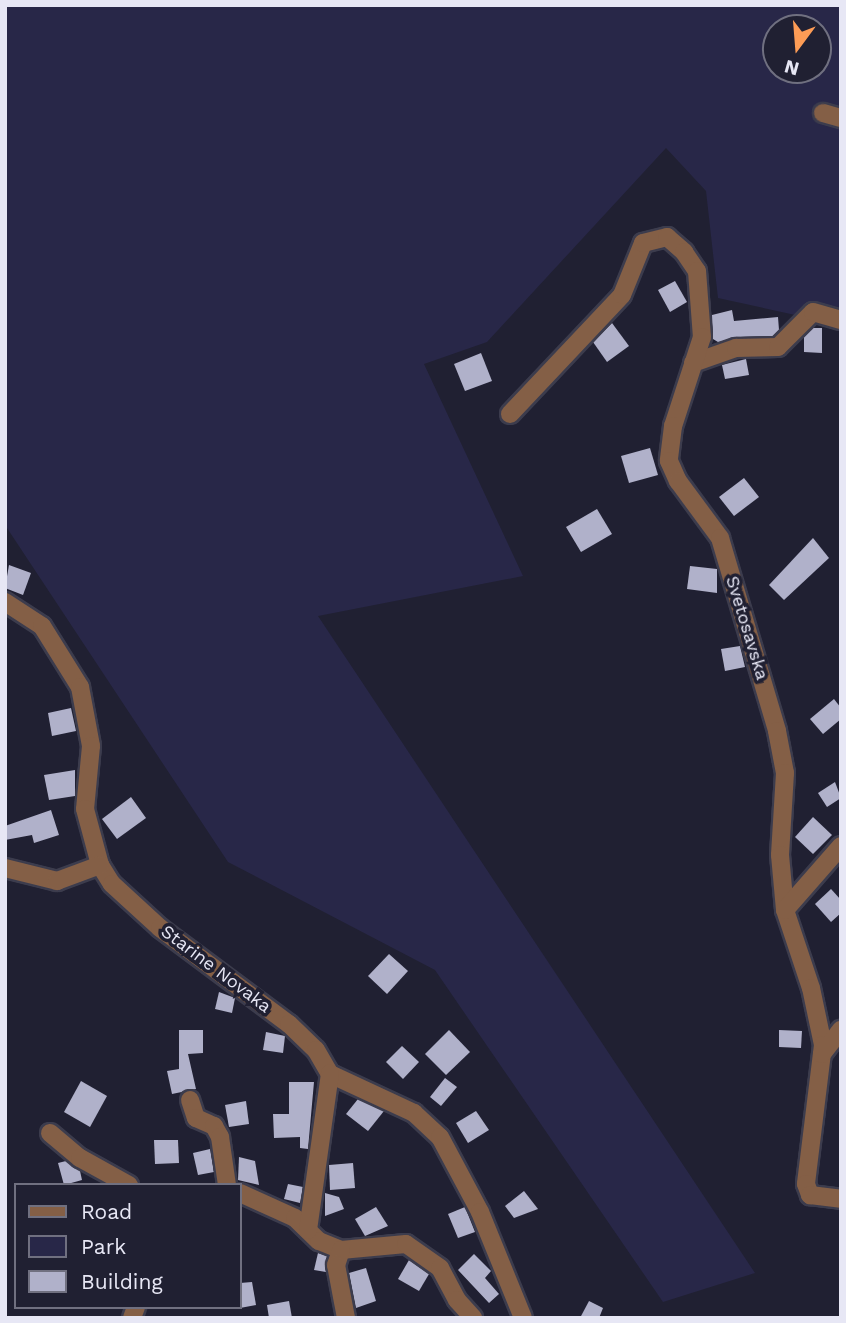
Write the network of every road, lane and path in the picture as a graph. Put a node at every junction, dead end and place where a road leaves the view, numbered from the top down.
1 (823, 113) dead end
2 (841, 118) edge
3 (841, 320) edge
4 (693, 363) junction
5 (510, 414) dead end
6 (5, 602) edge
7 (841, 846) edge
8 (100, 864) junction
9 (5, 868) edge
10 (785, 910) junction
11 (841, 1030) edge
12 (822, 1054) junction
13 (330, 1074) junction
14 (190, 1100) dead end
15 (50, 1133) dead end
16 (125, 1183) edge
17 (227, 1183) edge
18 (242, 1194) edge
19 (841, 1199) edge
20 (308, 1230) junction
21 (341, 1250) junction
22 (346, 1318) edge
23 (473, 1318) edge
24 (523, 1318) edge

1 - 2 street
3 - 4 street
4 - 5 street, Svetosavska
4 - 10 street, Svetosavska
6 - 8 street, Starine Novaka
7 - 10 street
8 - 9 street
8 - 13 street, Starine Novaka
10 - 12 street, Svetosavska
11 - 12 street
12 - 19 street, Svetosavska
13 - 20 street
13 - 24 street
14 - 17 street
15 - 16 street
18 - 20 street
20 - 21 street
21 - 22 street
21 - 23 street

